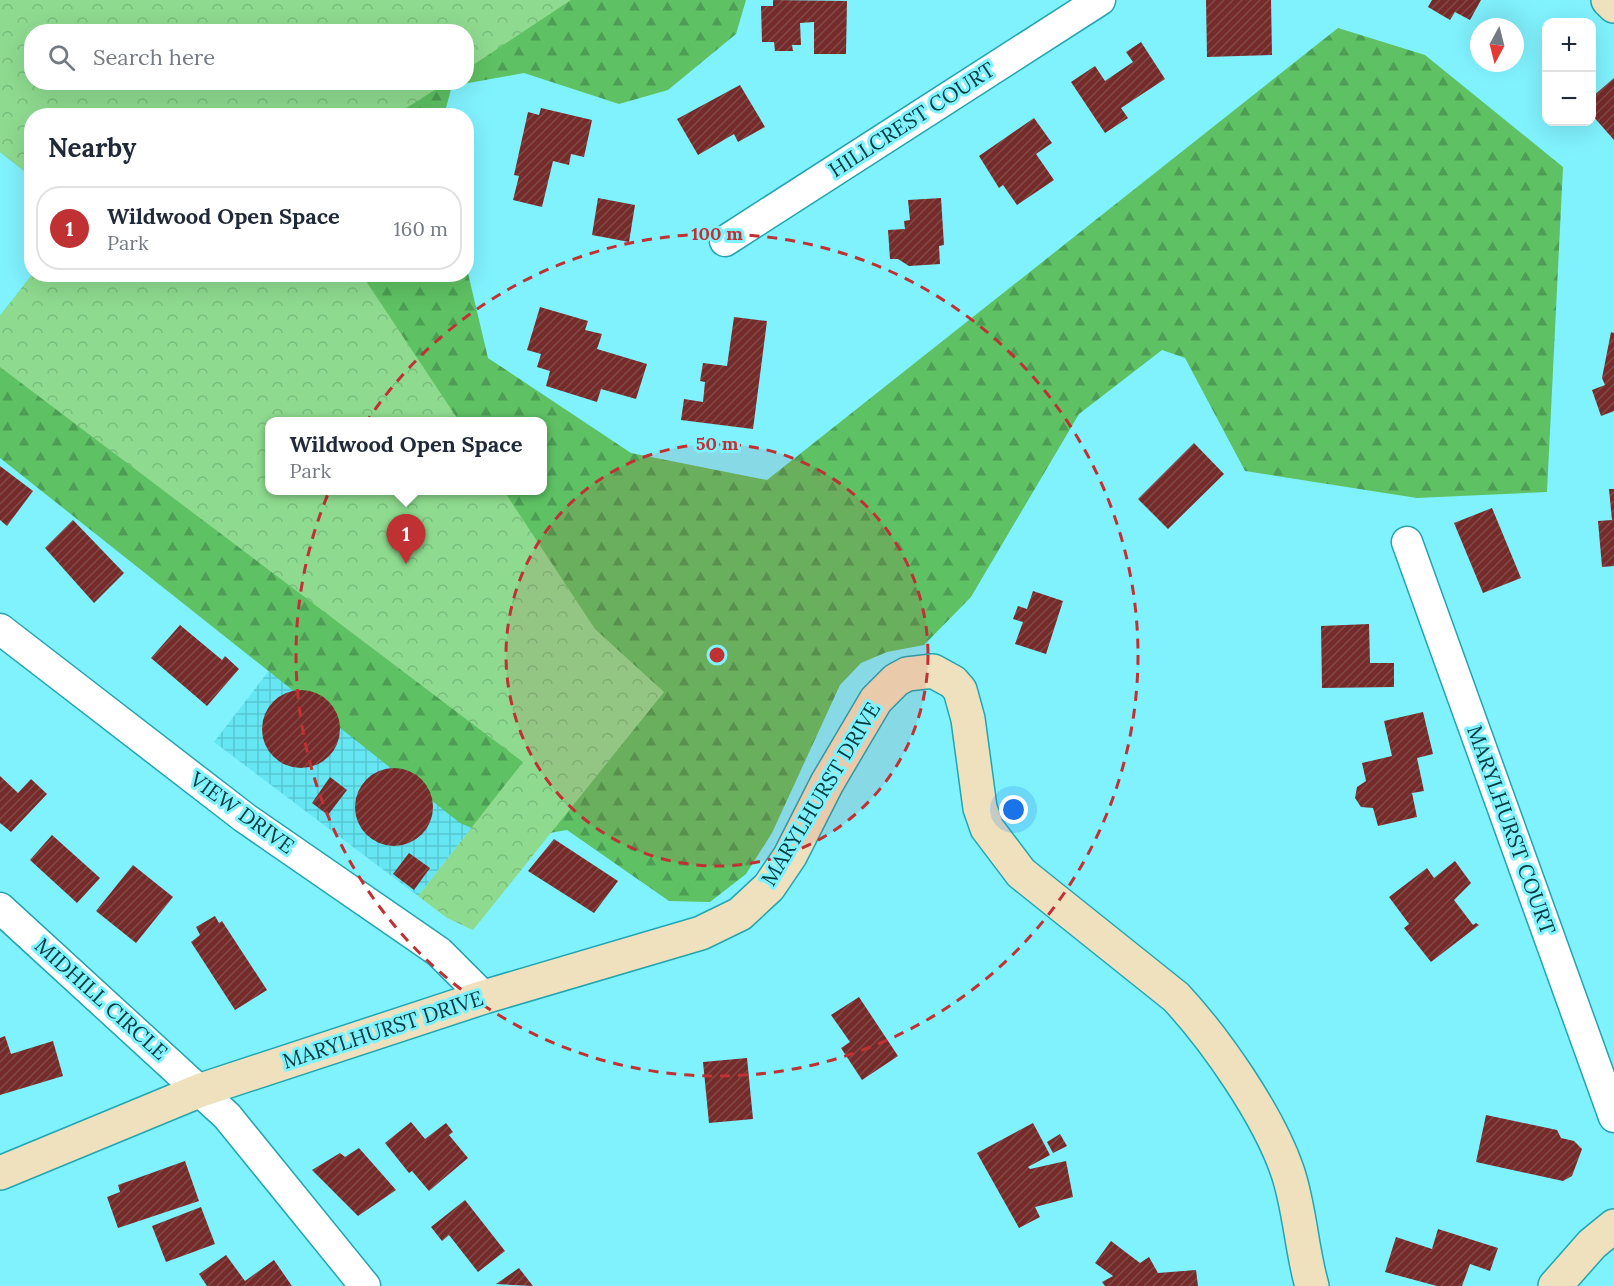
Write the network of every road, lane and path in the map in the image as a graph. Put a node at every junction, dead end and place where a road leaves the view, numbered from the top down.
1 (1100, 0) edge
2 (1608, 0) edge
3 (1614, 6) edge
4 (725, 241) dead end
5 (1407, 542) dead end
6 (0, 629) edge
7 (0, 908) edge
8 (484, 997) junction
9 (201, 1090) junction
10 (1614, 1117) edge
11 (0, 1173) edge
12 (1614, 1226) edge
13 (365, 1286) edge
14 (1312, 1286) edge
15 (1555, 1286) edge

1 - 4 street, HILLCREST COURT
2 - 3 street
5 - 10 street, MARYLHURST COURT
6 - 8 street, VIEW DRIVE
7 - 9 street, MIDHILL CIRCLE
8 - 9 street, MARYLHURST DRIVE
8 - 14 street, MARYLHURST DRIVE
9 - 11 street, MARYLHURST DRIVE
9 - 13 street, MIDHILL CIRCLE
12 - 15 street

